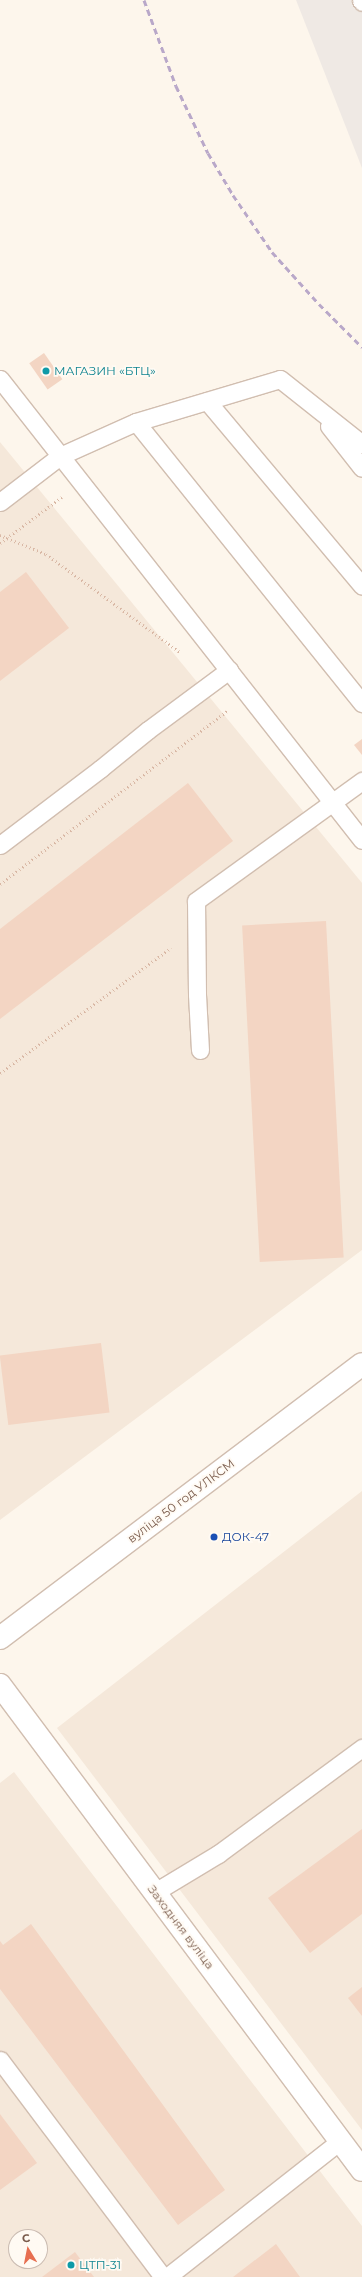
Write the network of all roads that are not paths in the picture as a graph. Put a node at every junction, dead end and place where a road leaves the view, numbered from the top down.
1 (0, 379) edge
2 (207, 401) junction
3 (315, 406) junction
4 (136, 422) junction
5 (362, 444) edge
6 (60, 456) junction
7 (362, 468) edge
8 (0, 502) edge
9 (362, 586) edge
10 (223, 674) junction
11 (362, 703) edge
12 (362, 781) edge
13 (332, 802) junction
14 (362, 840) edge
15 (0, 845) edge
16 (200, 1050) dead end
17 (362, 1364) edge
18 (0, 1638) edge
19 (0, 1685) edge
20 (362, 1748) edge
21 (154, 1892) junction
22 (0, 2060) edge
23 (341, 2140) junction
24 (362, 2170) edge
25 (163, 2277) edge
26 (167, 2277) edge

1 - 6 lane
2 - 3 lane
2 - 4 lane
2 - 9 lane
3 - 5 lane
3 - 7 lane
4 - 6 lane
4 - 11 lane
6 - 8 lane
6 - 10 lane
10 - 13 lane
10 - 15 lane
12 - 13 lane
13 - 14 lane
13 - 16 lane
17 - 18 street, вуліца 50 год УЛКСМ
19 - 21 street, Заходняя вуліца
20 - 21 lane
21 - 23 street, Заходняя вуліца
22 - 25 lane
23 - 24 street, Заходняя вуліца
23 - 26 lane

